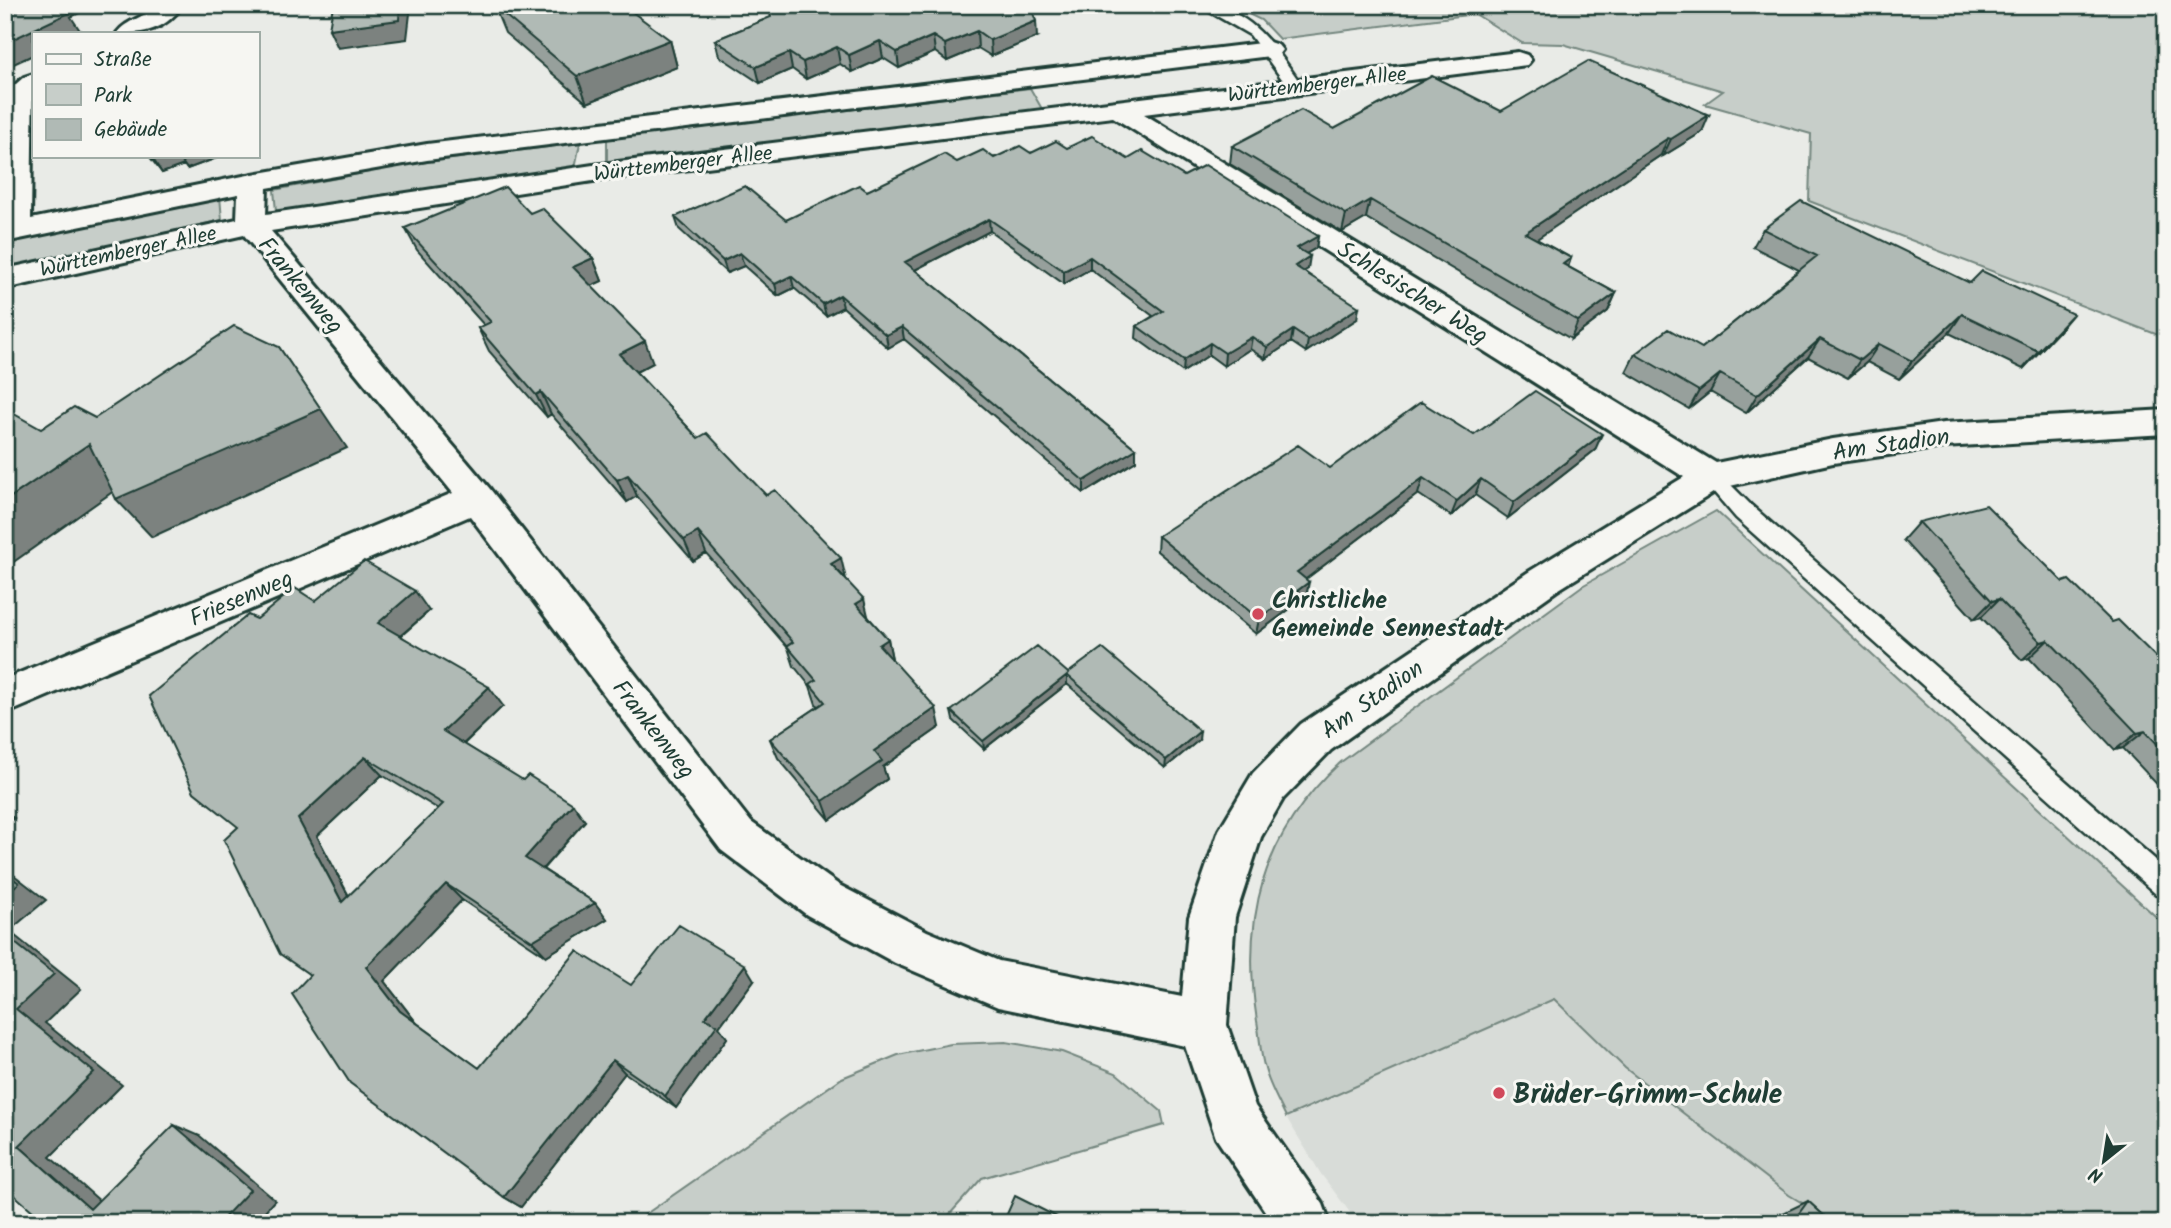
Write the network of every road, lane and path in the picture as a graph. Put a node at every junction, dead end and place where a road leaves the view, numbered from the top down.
1 (171, 5) edge
2 (1205, 5) edge
3 (131, 32) edge
4 (1269, 50) junction
5 (1518, 60) dead end
6 (1097, 72) junction
7 (32, 83) edge
8 (1295, 87) junction
9 (1116, 108) junction
10 (253, 182) junction
11 (251, 225) junction
12 (11, 232) edge
13 (5, 279) edge
14 (2166, 422) edge
15 (1710, 477) junction
16 (477, 499) junction
17 (5, 697) edge
18 (2166, 886) edge
19 (1203, 1026) junction
20 (1304, 1223) edge

1 - 3 street
2 - 4 lane
4 - 6 street, Württemberger Allee
4 - 8 lane
5 - 8 street, Württemberger Allee
6 - 9 street
6 - 10 street, Württemberger Allee
7 - 12 street
8 - 9 street, Württemberger Allee
9 - 11 street, Württemberger Allee
9 - 15 street, Schlesischer Weg
10 - 11 street, Württemberger Allee
10 - 12 street, Württemberger Allee
11 - 13 street, Württemberger Allee
11 - 16 street, Frankenweg
14 - 15 street, Am Stadion
15 - 18 lane
15 - 19 street, Am Stadion
16 - 17 street, Friesenweg
16 - 19 street, Frankenweg
19 - 20 street, Am Stadion

